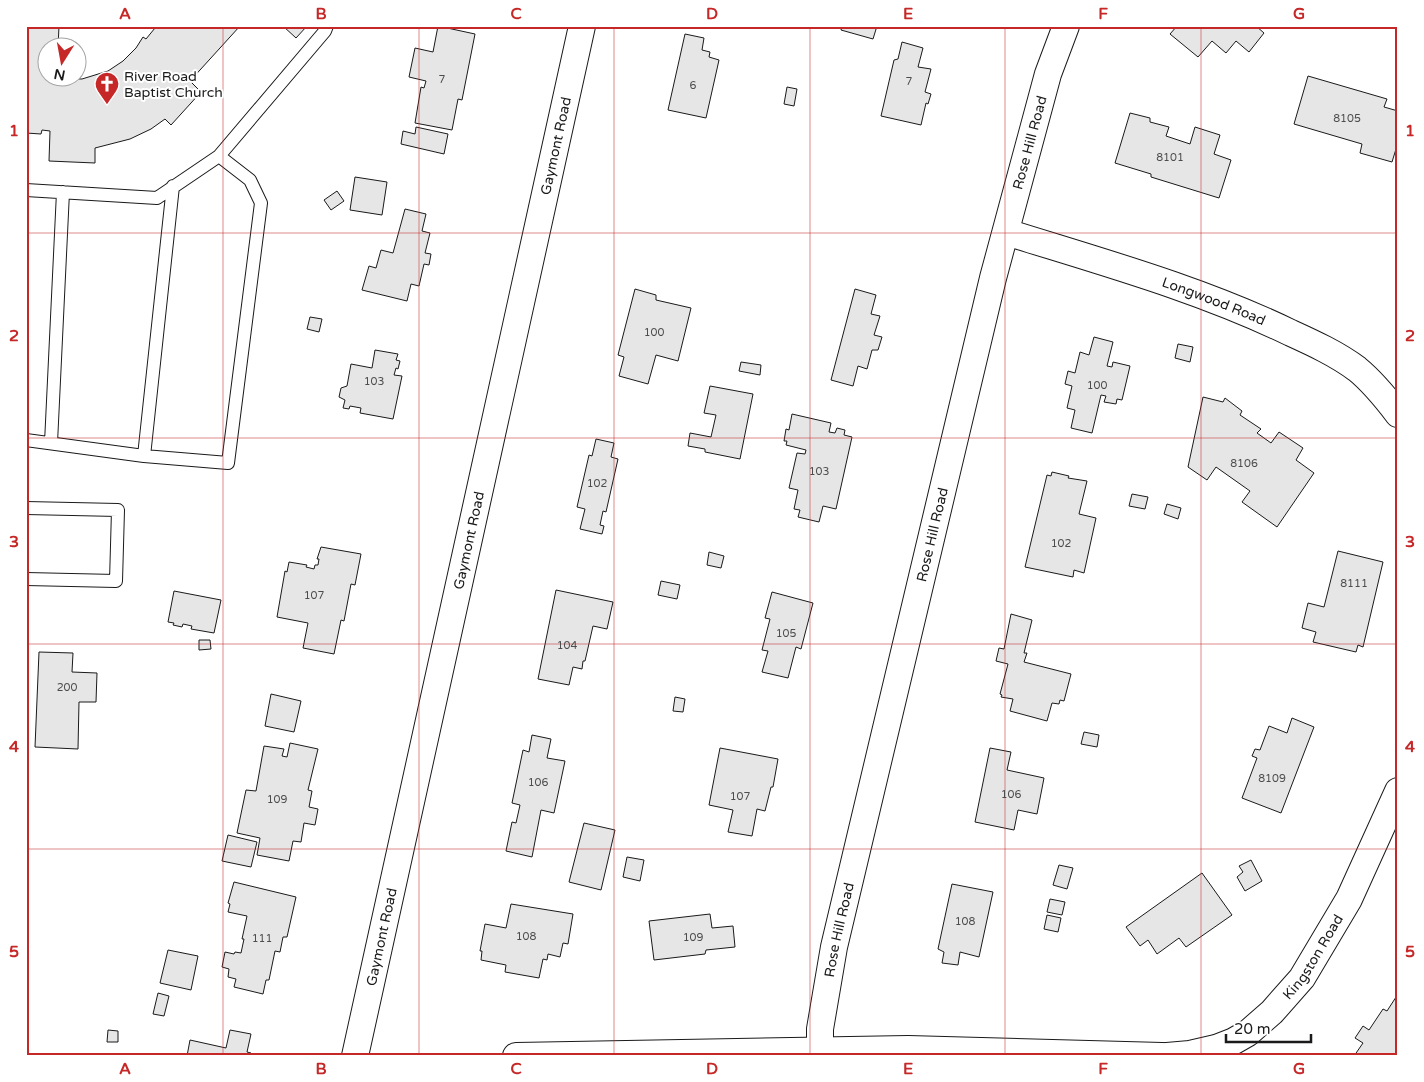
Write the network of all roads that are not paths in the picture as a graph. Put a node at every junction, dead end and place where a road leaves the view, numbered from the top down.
1 (326, 26) edge
2 (582, 26) edge
3 (1066, 26) edge
4 (219, 156) junction
5 (173, 186) junction
6 (26, 190) edge
7 (63, 192) junction
8 (1006, 232) junction
9 (1398, 414) edge
10 (26, 440) edge
11 (51, 443) junction
12 (144, 456) junction
13 (26, 508) edge
14 (26, 579) edge
15 (1398, 791) edge
16 (820, 1050) junction
17 (355, 1056) edge
18 (516, 1056) edge
19 (1162, 1056) edge
20 (1167, 1056) edge

1 - 4 lane
2 - 17 street, Gaymont Road
3 - 8 street, Rose Hill Road
4 - 5 lane
4 - 12 lane
5 - 7 lane
5 - 12 lane
6 - 7 lane
7 - 11 lane
8 - 9 street, Longwood Road
8 - 16 street, Rose Hill Road
10 - 11 lane
11 - 12 lane
13 - 14 lane
15 - 20 street, Kingston Road
16 - 18 street
16 - 19 street

